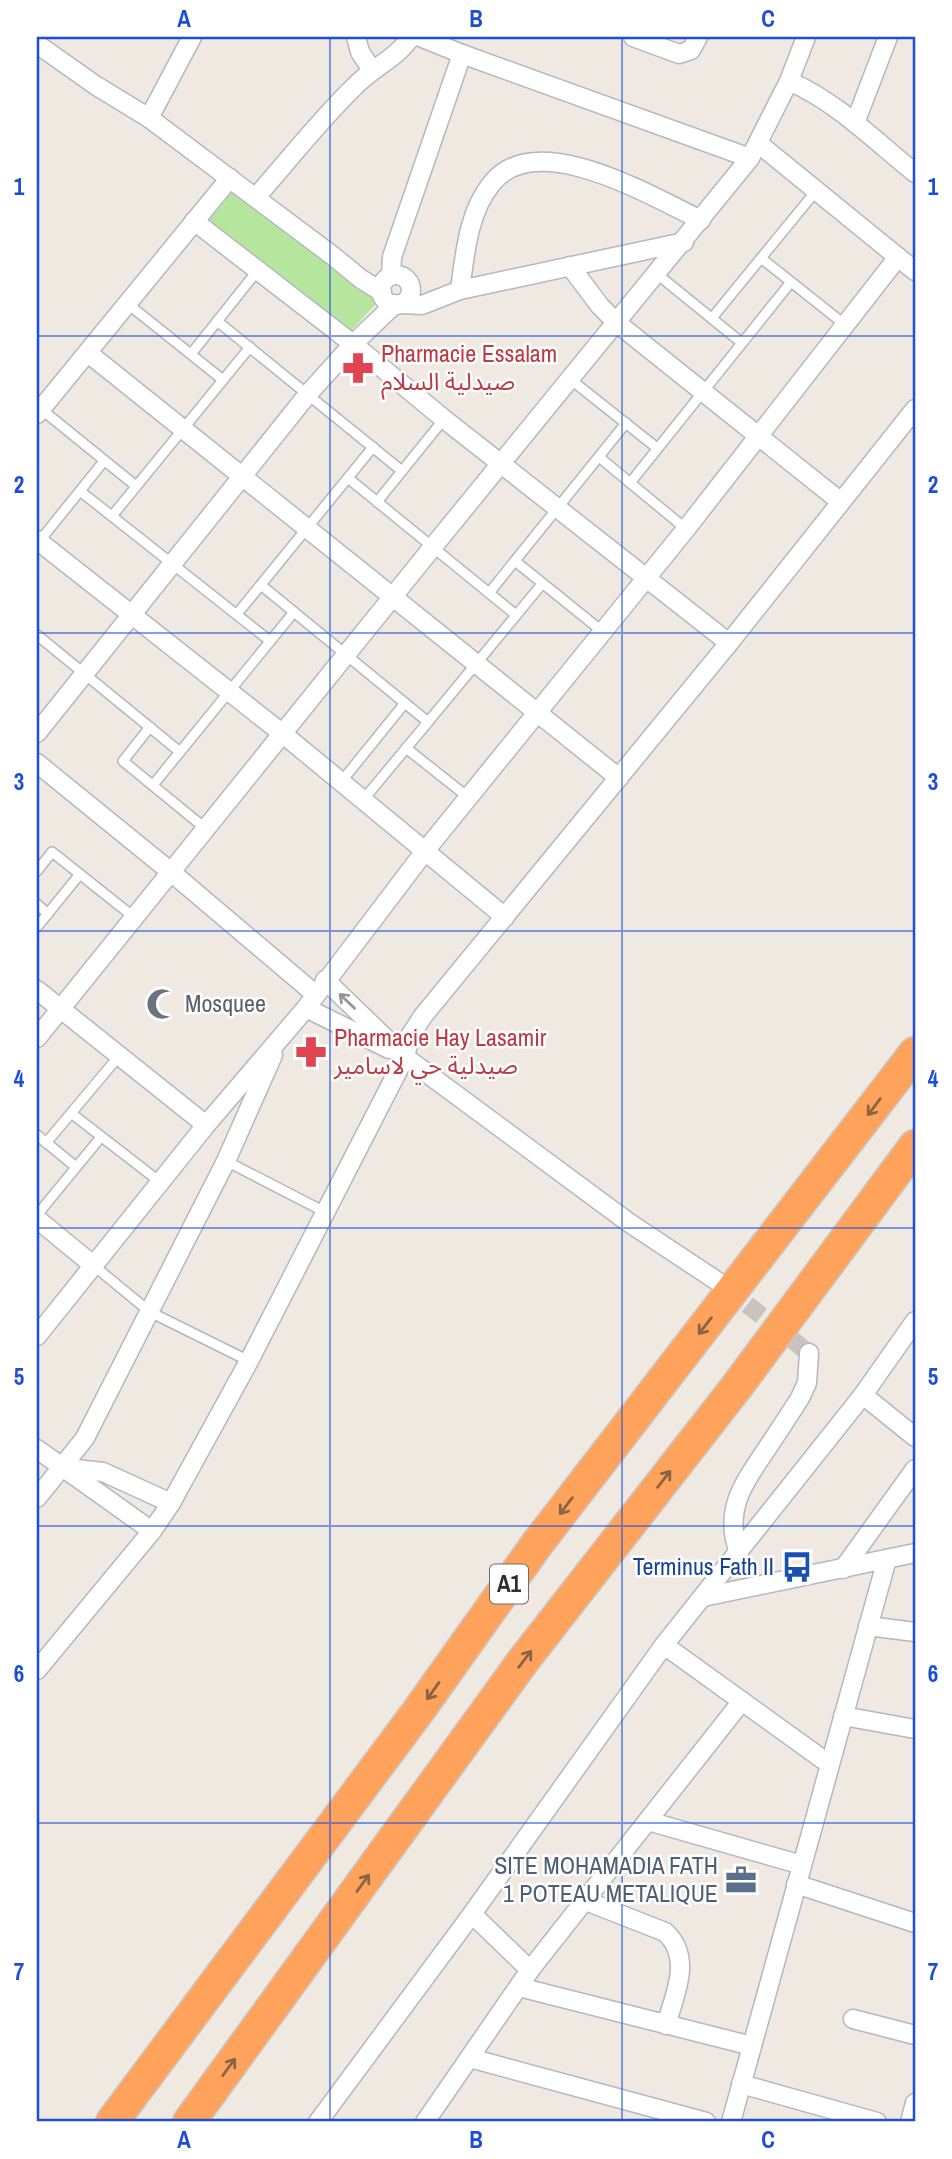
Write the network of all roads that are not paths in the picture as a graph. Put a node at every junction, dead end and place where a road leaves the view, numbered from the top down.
1 (192, 37) edge
2 (356, 37) edge
3 (411, 37) edge
4 (420, 37) edge
5 (633, 37) edge
6 (698, 37) edge
7 (806, 37) edge
8 (888, 37) edge
9 (37, 44) edge
10 (461, 54) junction
11 (372, 70) junction
12 (789, 81) junction
13 (149, 118) junction
14 (855, 123) junction
15 (755, 151) junction
16 (915, 173) edge
17 (230, 178) junction
18 (816, 191) junction
19 (256, 197) junction
20 (701, 220) junction
21 (194, 221) junction
22 (684, 242) junction
23 (898, 257) junction
24 (761, 258) junction
25 (570, 266) junction
26 (258, 270) junction
27 (915, 271) edge
28 (657, 274) junction
29 (790, 282) junction
30 (390, 292) junction
31 (456, 292) junction
32 (128, 303) junction
33 (712, 318) junction
34 (218, 321) junction
35 (617, 323) junction
36 (844, 324) junction
37 (360, 337) junction
38 (742, 343) junction
39 (250, 347) junction
40 (88, 353) junction
41 (191, 354) junction
42 (570, 379) junction
43 (223, 380) junction
44 (703, 391) junction
45 (308, 394) junction
46 (915, 409) edge
47 (39, 411) edge
48 (443, 419) junction
49 (626, 423) junction
50 (183, 430) junction
51 (759, 436) junction
52 (373, 447) junction
53 (657, 448) junction
54 (599, 457) junction
55 (104, 461) junction
56 (501, 464) junction
57 (402, 471) junction
58 (242, 477) junction
59 (348, 478) junction
60 (630, 483) junction
61 (136, 486) junction
62 (80, 491) junction
63 (377, 502) junction
64 (841, 502) junction
65 (558, 508) junction
66 (112, 516) junction
67 (307, 529) junction
68 (686, 529) junction
69 (37, 542) edge
70 (432, 548) junction
71 (515, 561) junction
72 (173, 563) junction
73 (648, 577) junction
74 (542, 584) junction
75 (261, 585) junction
76 (489, 593) junction
77 (392, 598) junction
78 (294, 612) junction
79 (237, 614) junction
80 (131, 615) junction
81 (516, 615) junction
82 (603, 632) junction
83 (37, 635) edge
84 (270, 640) junction
85 (729, 642) junction
86 (346, 654) junction
87 (476, 663) junction
88 (84, 674) junction
89 (229, 692) junction
90 (405, 703) junction
91 (539, 712) junction
92 (428, 722) junction
93 (150, 727) junction
94 (37, 733) edge
95 (283, 734) junction
96 (406, 748) junction
97 (180, 751) junction
98 (37, 763) edge
99 (619, 778) junction
100 (341, 782) junction
101 (153, 785) junction
102 (469, 798) junction
103 (363, 800) junction
104 (206, 829) junction
105 (425, 851) junction
106 (37, 871) edge
107 (171, 872) junction
108 (80, 874) junction
109 (37, 904) edge
110 (48, 914) junction
111 (505, 917) junction
112 (135, 918) junction
113 (37, 927) edge
114 (37, 990) edge
115 (315, 994) junction
116 (61, 1009) junction
117 (37, 1038) edge
118 (280, 1039) junction
119 (915, 1053) edge
120 (120, 1055) junction
121 (405, 1057) junction
122 (71, 1113) junction
123 (206, 1125) junction
124 (37, 1135) edge
125 (101, 1137) junction
126 (46, 1143) junction
127 (915, 1146) edge
128 (226, 1161) junction
129 (76, 1167) junction
130 (160, 1182) junction
131 (325, 1212) junction
132 (37, 1217) edge
133 (93, 1265) junction
134 (717, 1281) tunnel mouth
135 (150, 1312) junction
136 (915, 1321) edge
137 (37, 1336) edge
138 (809, 1353) dead end
139 (249, 1361) junction
140 (863, 1395) junction
141 (915, 1437) edge
142 (37, 1449) edge
143 (63, 1467) junction
144 (915, 1469) edge
145 (37, 1498) edge
146 (171, 1503) junction
147 (152, 1531) junction
148 (738, 1553) junction
149 (915, 1553) edge
150 (887, 1559) junction
151 (843, 1569) junction
152 (703, 1597) junction
153 (868, 1626) junction
154 (915, 1632) edge
155 (664, 1645) junction
156 (39, 1662) edge
157 (742, 1702) junction
158 (843, 1716) junction
159 (915, 1729) edge
160 (829, 1764) junction
161 (648, 1821) junction
162 (802, 1865) junction
163 (796, 1884) junction
164 (586, 1901) junction
165 (472, 1914) junction
166 (915, 1923) edge
167 (530, 1970) junction
168 (519, 1987) junction
169 (853, 2019) dead end
170 (666, 2025) junction
171 (915, 2035) edge
172 (752, 2046) junction
173 (470, 2058) junction
174 (741, 2084) junction
175 (915, 2103) edge
176 (112, 2122) edge
177 (189, 2122) edge
178 (318, 2122) edge
179 (425, 2122) edge
180 (706, 2122) edge
181 (731, 2122) edge
182 (877, 2122) edge
183 (910, 2122) edge

1 - 13 street
2 - 11 street
3 - 11 street
4 - 10 street
5 - 6 street
7 - 12 street
8 - 14 street
9 - 13 street
10 - 15 street
10 - 30 street
11 - 19 street
12 - 14 street
12 - 15 street
13 - 17 street
14 - 16 street
15 - 18 street
15 - 20 street
17 - 19 street
17 - 21 street
18 - 23 street
18 - 24 lane
19 - 30 street
20 - 22 street
20 - 31 street
21 - 26 street
21 - 32 street
22 - 25 street
22 - 28 street
23 - 27 street
23 - 36 street
24 - 29 lane
24 - 33 lane
25 - 31 street
25 - 35 street
26 - 34 lane
26 - 37 street
28 - 33 lane
28 - 35 street
29 - 36 lane
29 - 38 lane
30 - 31 street
30 - 31 street
30 - 37 street
32 - 40 street
32 - 41 lane
33 - 38 lane
34 - 39 lane
34 - 41 lane
35 - 42 street
35 - 44 street
36 - 51 street
37 - 45 street
37 - 48 street
38 - 44 lane
39 - 43 lane
39 - 45 lane
40 - 47 street
40 - 50 street
41 - 43 lane
42 - 49 lane
42 - 56 street
43 - 50 lane
44 - 51 street
44 - 53 lane
45 - 52 lane
45 - 58 street
46 - 64 street
47 - 55 lane
48 - 56 street
48 - 57 lane
49 - 53 lane
49 - 54 lane
50 - 58 street
50 - 61 lane
51 - 64 street
51 - 68 street
52 - 57 lane
52 - 59 lane
53 - 60 lane
54 - 60 lane
54 - 65 lane
55 - 61 lane
55 - 62 lane
56 - 65 street
56 - 70 street
57 - 63 lane
58 - 67 street
58 - 72 street
59 - 63 lane
59 - 67 lane
60 - 68 lane
61 - 66 lane
62 - 66 lane
62 - 69 lane
63 - 70 lane
64 - 85 street
65 - 71 lane
65 - 73 street
66 - 72 lane
67 - 75 lane
67 - 77 street
68 - 73 street
69 - 80 street
70 - 76 lane
70 - 77 street
71 - 74 lane
71 - 76 lane
72 - 79 lane
72 - 80 street
73 - 82 street
73 - 85 street
74 - 81 lane
74 - 82 lane
75 - 78 lane
75 - 79 lane
76 - 81 lane
77 - 86 street
77 - 87 street
78 - 84 lane
78 - 86 lane
79 - 84 lane
80 - 88 street
80 - 89 street
81 - 87 lane
82 - 91 street
83 - 88 lane
84 - 89 lane
85 - 99 street
86 - 90 lane
86 - 95 street
87 - 91 street
87 - 92 lane
88 - 93 lane
88 - 94 street
89 - 95 street
89 - 97 lane
90 - 92 lane
90 - 100 lane
91 - 99 street
91 - 102 street
92 - 96 lane
93 - 97 lane
93 - 101 lane
95 - 100 street
95 - 104 street
96 - 102 lane
96 - 103 lane
97 - 101 lane
98 - 107 street
99 - 111 street
100 - 103 street
101 - 104 lane
102 - 105 street
103 - 105 street
104 - 107 street
105 - 111 street
105 - 115 street
106 - 108 lane
107 - 112 street
107 - 115 street
108 - 110 lane
108 - 112 lane
109 - 110 lane
110 - 113 lane
111 - 121 street
112 - 116 street
114 - 116 street
115 - 118 street
121 -> 115 street
115 - 121 street
116 - 117 street
116 - 120 street
118 - 123 street
118 - 128 street
119 -> 176 highway, A1
120 - 122 lane
120 - 123 street
121 - 131 street
121 - 134 street
122 - 125 lane
122 - 126 lane
123 - 130 street
124 - 126 lane
125 - 129 lane
125 - 130 lane
126 - 129 lane
177 -> 127 highway, A1
128 - 131 lane
128 - 135 street
129 - 132 lane
130 - 133 street
131 - 139 street
132 - 133 street
133 - 135 lane
133 - 137 street
135 - 139 lane
135 - 143 street
136 - 140 street
138 - 148 street
139 - 146 street
140 - 141 street
140 - 148 street
142 - 143 street
143 - 145 street
143 - 146 street
143 - 147 street
144 - 151 street
146 - 147 street
147 - 156 street
148 - 152 street
149 - 150 street
150 - 151 street
150 - 153 street
151 - 152 street
152 - 155 street
153 - 154 street
153 - 158 street
155 - 157 street
155 - 165 street
157 - 160 street
157 - 161 street
158 - 159 street
158 - 160 street
160 - 162 street
161 - 162 street
161 - 164 street
162 - 163 street
163 - 166 street
163 - 172 street
164 - 167 street
164 - 170 street
165 - 167 street
165 - 178 street
167 - 168 street
168 - 170 street
168 - 173 street
169 - 171 street
170 - 172 street
172 - 174 street
173 - 179 street
173 - 180 street
174 - 181 street
174 - 182 street
175 - 183 street

